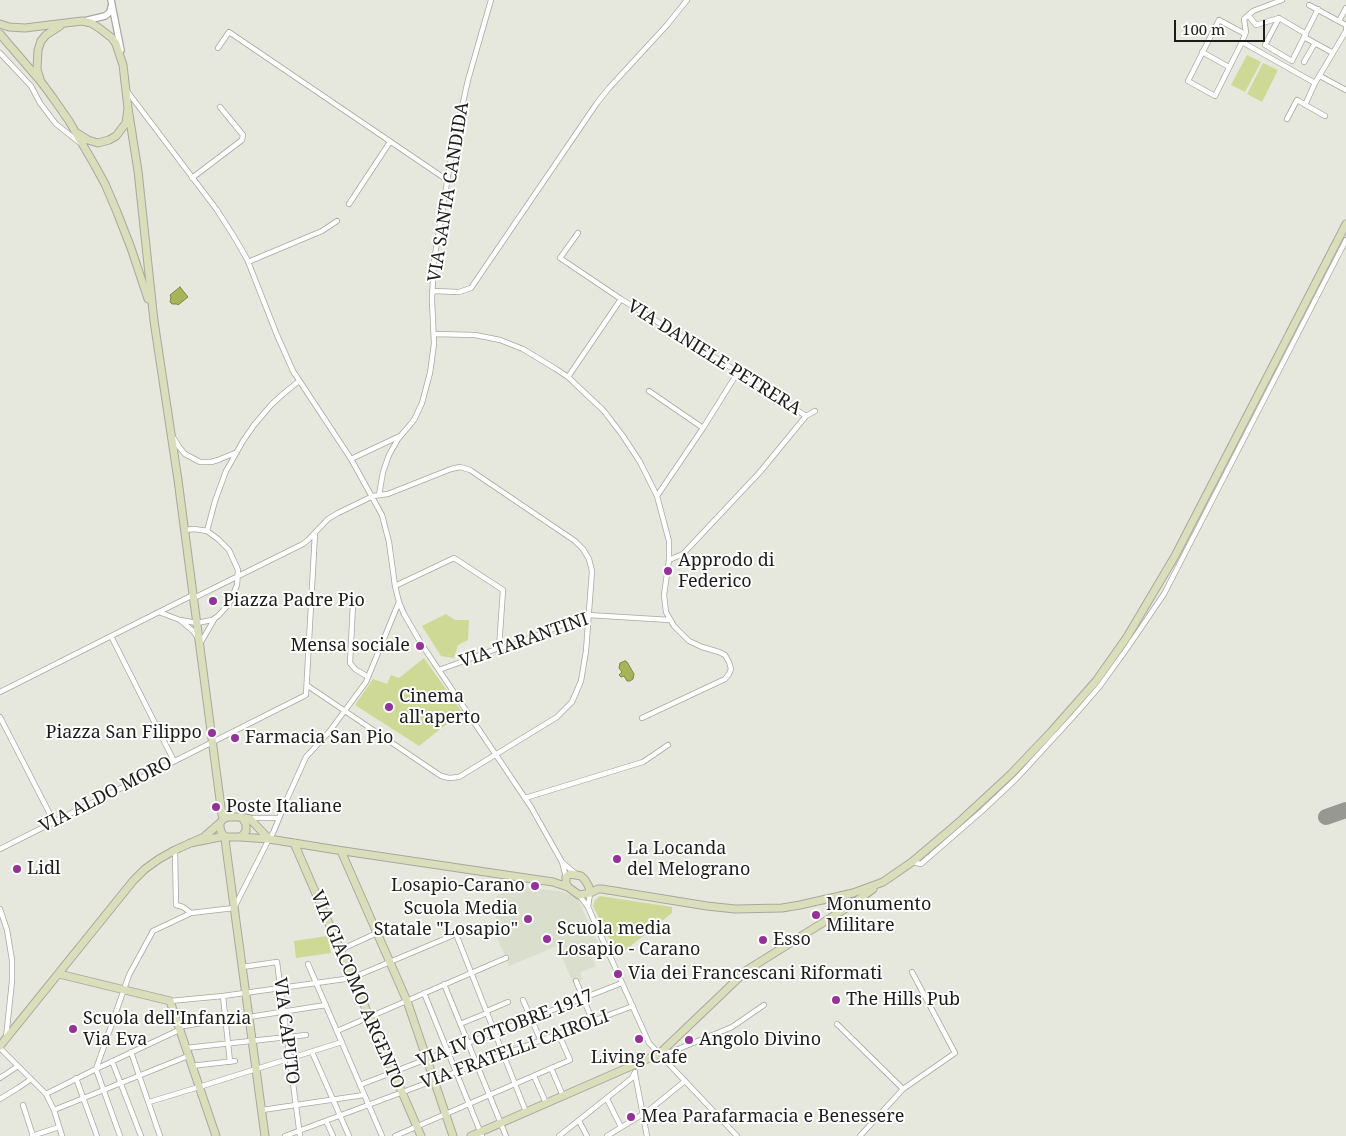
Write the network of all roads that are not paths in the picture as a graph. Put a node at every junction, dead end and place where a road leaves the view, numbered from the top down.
1 (111, 0) edge
2 (492, 0) edge
3 (687, 0) edge
4 (1282, 0) edge
5 (1309, 5) dead end
6 (1346, 8) edge
7 (1318, 10) junction
8 (1249, 16) junction
9 (1279, 18) junction
10 (82, 21) junction
11 (1339, 21) junction
12 (0, 24) edge
13 (65, 24) junction
14 (1346, 29) edge
15 (0, 34) edge
16 (1245, 34) junction
17 (1305, 36) junction
18 (1242, 42) junction
19 (1315, 43) junction
20 (218, 48) dead end
21 (1202, 52) junction
22 (0, 53) edge
23 (1333, 53) junction
24 (1304, 62) dead end
25 (123, 64) junction
26 (1229, 67) junction
27 (1320, 76) junction
28 (42, 83) junction
29 (1315, 83) junction
30 (126, 89) junction
31 (1346, 90) edge
32 (1305, 105) junction
33 (220, 106) dead end
34 (128, 108) junction
35 (1324, 116) dead end
36 (1287, 119) dead end
37 (75, 132) junction
38 (390, 142) junction
39 (83, 146) junction
40 (192, 178) junction
41 (447, 180) junction
42 (349, 204) dead end
43 (337, 221) dead end
44 (1346, 224) edge
45 (578, 233) dead end
46 (1346, 240) edge
47 (248, 262) junction
48 (432, 291) junction
49 (621, 299) junction
50 (154, 321) junction
51 (434, 334) junction
52 (738, 372) junction
53 (568, 376) junction
54 (299, 381) junction
55 (649, 391) dead end
56 (815, 411) dead end
57 (806, 416) junction
58 (703, 428) junction
59 (402, 434) junction
60 (172, 436) junction
61 (237, 452) junction
62 (351, 459) junction
63 (373, 496) junction
64 (379, 496) junction
65 (657, 496) junction
66 (185, 530) junction
67 (207, 531) junction
68 (315, 532) junction
69 (670, 560) junction
70 (239, 576) junction
71 (395, 586) junction
72 (194, 596) junction
73 (399, 602) junction
74 (353, 604) dead end
75 (159, 612) junction
76 (588, 615) junction
77 (216, 617) junction
78 (180, 620) junction
79 (670, 620) junction
80 (197, 623) junction
81 (111, 636) junction
82 (199, 642) junction
83 (498, 648) junction
84 (439, 670) junction
85 (368, 676) junction
86 (308, 686) junction
87 (0, 692) edge
88 (346, 711) junction
89 (0, 717) edge
90 (642, 718) dead end
91 (213, 742) junction
92 (668, 745) dead end
93 (496, 754) junction
94 (174, 761) junction
95 (525, 798) junction
96 (240, 817) junction
97 (279, 818) junction
98 (250, 819) junction
99 (222, 821) junction
100 (54, 822) junction
101 (225, 837) junction
102 (240, 837) junction
103 (268, 839) junction
104 (190, 843) junction
105 (294, 843) junction
106 (0, 849) edge
107 (175, 850) junction
108 (341, 851) junction
109 (562, 862) junction
110 (912, 862) junction
111 (576, 874) junction
112 (565, 878) junction
113 (585, 880) junction
114 (553, 882) junction
115 (883, 882) junction
116 (568, 888) junction
117 (598, 889) junction
118 (590, 893) junction
119 (579, 894) junction
120 (588, 907) junction
121 (234, 908) junction
122 (0, 909) edge
123 (191, 913) junction
124 (377, 933) junction
125 (340, 950) junction
126 (506, 958) dead end
127 (390, 962) junction
128 (308, 964) dead end
129 (242, 967) junction
130 (472, 972) junction
131 (912, 972) dead end
132 (59, 974) junction
133 (352, 978) junction
134 (576, 981) dead end
135 (316, 982) junction
136 (622, 983) junction
137 (444, 984) junction
138 (281, 988) junction
139 (125, 990) junction
140 (246, 993) junction
141 (424, 993) junction
142 (223, 996) junction
143 (583, 999) junction
144 (523, 1000) dead end
145 (407, 1001) junction
146 (170, 1002) junction
147 (508, 1002) dead end
148 (326, 1005) junction
149 (764, 1005) dead end
150 (633, 1006) junction
151 (284, 1011) junction
152 (487, 1012) junction
153 (249, 1017) junction
154 (369, 1018) junction
155 (225, 1019) junction
156 (531, 1019) junction
157 (593, 1022) junction
158 (460, 1024) junction
159 (838, 1024) dead end
160 (179, 1028) junction
161 (337, 1031) junction
162 (495, 1032) junction
163 (559, 1034) junction
164 (306, 1035) dead end
165 (287, 1037) junction
166 (6, 1039) junction
167 (253, 1041) junction
168 (540, 1041) junction
169 (342, 1042) junction
170 (468, 1043) junction
171 (228, 1044) junction
172 (0, 1047) edge
173 (185, 1049) junction
174 (447, 1051) junction
175 (132, 1052) junction
176 (312, 1052) junction
177 (660, 1053) junction
178 (504, 1055) junction
179 (188, 1056) junction
180 (427, 1058) junction
181 (290, 1059) junction
182 (112, 1061) junction
183 (477, 1065) junction
184 (18, 1066) junction
185 (191, 1066) junction
186 (96, 1068) junction
187 (551, 1068) junction
188 (257, 1069) junction
189 (633, 1069) junction
190 (393, 1072) junction
191 (456, 1073) junction
192 (140, 1075) junction
193 (534, 1076) junction
194 (0, 1078) edge
195 (76, 1078) junction
196 (31, 1079) junction
197 (434, 1081) junction
198 (685, 1082) junction
199 (121, 1083) junction
200 (515, 1084) junction
201 (360, 1085) junction
202 (199, 1087) junction
203 (903, 1089) junction
204 (104, 1090) junction
205 (402, 1092) junction
206 (46, 1094) junction
207 (364, 1095) junction
208 (489, 1095) junction
209 (563, 1096) junction
210 (83, 1098) junction
211 (0, 1099) edge
212 (334, 1099) junction
213 (607, 1099) junction
214 (148, 1102) junction
215 (469, 1104) junction
216 (546, 1104) junction
217 (23, 1105) dead end
218 (296, 1105) junction
219 (368, 1105) junction
220 (54, 1110) junction
221 (262, 1110) junction
222 (526, 1112) junction
223 (446, 1114) junction
224 (642, 1114) junction
225 (340, 1115) junction
226 (326, 1121) junction
227 (579, 1121) junction
228 (500, 1123) junction
229 (59, 1127) junction
230 (416, 1127) junction
231 (621, 1127) junction
232 (299, 1133) edge
233 (481, 1134) edge
234 (32, 1136) edge
235 (62, 1136) edge
236 (97, 1136) edge
237 (120, 1136) edge
238 (141, 1136) edge
239 (160, 1136) edge
240 (216, 1136) edge
241 (265, 1136) edge
242 (285, 1136) edge
243 (333, 1136) edge
244 (349, 1136) edge
245 (382, 1136) edge
246 (395, 1136) edge
247 (420, 1136) edge
248 (454, 1136) edge
249 (470, 1136) edge
250 (506, 1136) edge
251 (559, 1136) edge
252 (587, 1136) edge
253 (607, 1136) edge
254 (647, 1136) edge
255 (737, 1136) edge
256 (860, 1136) edge

1 - 10 street
1 - 25 street
2 - 41 street, VIA SANTA CANDIDA
3 - 48 street
4 - 8 street
5 - 7 street
6 - 11 street
7 - 11 street
7 - 17 street
8 - 9 street
8 - 16 street
9 - 17 street
9 - 17 street
10 - 13 main road
10 - 25 main road
11 - 14 street
12 - 13 main road
13 - 28 main road
14 - 23 street
15 - 28 main road
16 - 18 street
16 - 21 street
17 - 19 street
18 - 26 street
18 - 29 street
19 - 23 street
19 - 24 street
20 - 38 street
21 - 26 street
21 - 26 street
22 - 39 street
23 - 27 street
25 - 30 main road
27 - 29 street
27 - 31 street
28 - 37 main road
29 - 32 street
30 - 34 main road
30 - 40 street
32 - 35 street
32 - 36 street
33 - 40 street
34 - 37 main road
34 - 50 main road
37 - 39 main road
38 - 41 street
38 - 42 street
39 - 50 main road
40 - 47 street
41 - 48 street, VIA SANTA CANDIDA
43 - 47 street
44 - 110 main road
45 - 49 street, VIA DANIELE PETRERA
46 - 110 street
47 - 54 street
48 - 51 street, VIA SANTA CANDIDA
49 - 52 street, VIA DANIELE PETRERA
49 - 53 street
50 - 60 main road
51 - 53 street
51 - 59 street, VIA SANTA CANDIDA
52 - 57 street, VIA DANIELE PETRERA
52 - 58 street
53 - 65 street
54 - 61 street
54 - 62 street
55 - 58 street
56 - 57 street
57 - 69 street
58 - 65 street
59 - 62 street
59 - 64 street, VIA SANTA CANDIDA
60 - 61 street
60 - 66 main road
61 - 67 street
62 - 63 street
63 - 64 street
63 - 68 street
63 - 71 street
64 - 76 street
65 - 69 street
66 - 67 street
66 - 72 main road
67 - 70 street
68 - 70 street
68 - 86 street
69 - 79 street
70 - 72 street
70 - 77 street
71 - 73 street
71 - 83 street
72 - 75 street
72 - 80 main road
73 - 84 street
73 - 85 street
74 - 85 street
75 - 78 street
75 - 81 street
76 - 79 street, VIA TARANTINI
76 - 83 street, VIA TARANTINI
76 - 93 street
77 - 80 street
77 - 82 street
78 - 80 street
78 - 82 street
79 - 90 street
80 - 82 main road
81 - 87 street
81 - 94 street
82 - 91 main road
83 - 84 street, VIA TARANTINI
84 - 93 street
85 - 88 street
86 - 88 street
86 - 91 street, VIA ALDO MORO
88 - 93 street
88 - 97 street
89 - 100 street
91 - 94 street, VIA ALDO MORO
91 - 99 main road
92 - 95 street
93 - 95 street
94 - 100 street, VIA ALDO MORO
95 - 109 street
96 - 98 main road
96 - 99 main road
96 - 102 main road
97 - 98 street
97 - 103 street
98 - 103 main road
99 - 101 main road
99 - 104 main road
100 - 106 street, VIA ALDO MORO
101 - 102 main road
101 - 104 main road
101 - 121 main road
102 - 103 main road
103 - 105 main road
103 - 121 street
104 - 107 main road
105 - 108 main road
105 - 125 main road, VIA GIACOMO ARGENTO
107 - 123 street
107 - 132 main road
108 - 114 main road
108 - 124 main road
109 - 111 street
109 - 112 street
110 - 115 main road
111 - 112 main road
111 - 113 main road
112 - 114 main road
112 - 116 main road
113 - 117 main road
113 - 118 main road
114 - 116 main road
115 - 117 main road
115 - 177 main road
116 - 119 main road
117 - 118 main road
118 - 119 main road
118 - 120 street
119 - 120 street
120 - 136 street
121 - 123 street
121 - 129 main road
122 - 166 street
123 - 139 street
124 - 125 street
124 - 127 main road
125 - 133 main road, VIA GIACOMO ARGENTO
126 - 130 street
127 - 130 street
127 - 133 street
127 - 145 main road
128 - 135 street
129 - 138 street, VIA CAPUTO
129 - 140 main road
130 - 137 street
130 - 152 street
131 - 203 street
132 - 139 main road
132 - 166 main road
133 - 135 street
133 - 154 main road, VIA GIACOMO ARGENTO
134 - 143 street
135 - 138 street
135 - 148 street
136 - 143 street, VIA IV OTTOBRE 1917
136 - 150 street
137 - 141 street
137 - 158 street
138 - 140 street
138 - 151 street, VIA CAPUTO
139 - 146 main road
139 - 186 street
140 - 142 street
140 - 153 main road
141 - 145 street
141 - 174 street
142 - 146 street
142 - 155 street
143 - 156 street, VIA IV OTTOBRE 1917
143 - 157 street
144 - 156 street
145 - 154 street
145 - 180 main road
146 - 160 main road
147 - 152 street
148 - 151 street
148 - 161 street
149 - 177 street
150 - 157 street, VIA FRATELLI CAIROLI
150 - 177 street
151 - 153 street
151 - 165 street, VIA CAPUTO
152 - 158 street
152 - 162 street
153 - 155 street
153 - 167 main road
154 - 161 street
154 - 190 main road, VIA GIACOMO ARGENTO
155 - 160 street
155 - 171 street
156 - 162 street, VIA IV OTTOBRE 1917
156 - 168 street
157 - 163 street, VIA FRATELLI CAIROLI
158 - 170 street
159 - 203 street
160 - 173 main road
160 - 175 street
161 - 169 street
162 - 170 street, VIA IV OTTOBRE 1917
162 - 178 street
163 - 168 street, VIA FRATELLI CAIROLI
163 - 187 street
164 - 165 street
165 - 167 street
165 - 181 street, VIA CAPUTO
166 - 172 main road
167 - 171 street
167 - 188 main road
168 - 178 street, VIA FRATELLI CAIROLI
169 - 176 street
169 - 201 street
170 - 174 street, VIA IV OTTOBRE 1917
170 - 183 street
171 - 173 street
171 - 185 street
172 - 184 street
173 - 179 main road
174 - 180 street, VIA IV OTTOBRE 1917
174 - 191 street
175 - 182 street
175 - 192 street
176 - 181 street
176 - 212 street
177 - 189 main road
177 - 198 street
178 - 183 street, VIA FRATELLI CAIROLI
178 - 200 street
179 - 185 main road
179 - 192 street
180 - 190 street, VIA IV OTTOBRE 1917
180 - 197 main road
181 - 188 street
181 - 218 street, VIA CAPUTO
182 - 186 street
182 - 199 street
183 - 191 street, VIA FRATELLI CAIROLI
183 - 208 street
184 - 194 street
184 - 196 street
185 - 202 main road
186 - 195 street
186 - 204 street
187 - 193 street
187 - 209 street
188 - 202 street
188 - 221 main road
189 - 209 main road
189 - 213 street
189 - 224 street
190 - 201 street, VIA IV OTTOBRE 1917
190 - 205 main road, VIA GIACOMO ARGENTO
191 - 197 street, VIA FRATELLI CAIROLI
191 - 215 street
192 - 199 street
192 - 214 street
193 - 200 street
193 - 216 street
195 - 206 street
195 - 210 street
196 - 206 street
196 - 211 street
197 - 205 street, VIA FRATELLI CAIROLI
197 - 223 main road
198 - 224 street
198 - 255 street
199 - 204 street
199 - 238 street
200 - 208 street
200 - 222 street
201 - 207 street
202 - 214 street
202 - 240 main road
203 - 256 street
204 - 210 street
204 - 237 street
205 - 219 street, VIA FRATELLI CAIROLI
205 - 230 main road, VIA GIACOMO ARGENTO
206 - 220 street
207 - 212 street
207 - 219 street
208 - 215 street
208 - 228 street
209 - 216 main road
210 - 220 street
210 - 236 street
212 - 218 street
212 - 225 street
213 - 227 street
213 - 231 street
214 - 239 street
215 - 223 street
215 - 233 street
216 - 222 main road
217 - 234 street
218 - 221 street
218 - 232 street, VIA CAPUTO
219 - 225 street, VIA FRATELLI CAIROLI
219 - 245 street
220 - 229 street
221 - 241 main road
222 - 228 main road
223 - 230 street
223 - 248 main road
224 - 231 street
224 - 254 street
225 - 226 street, VIA FRATELLI CAIROLI
225 - 244 street
226 - 232 street, VIA FRATELLI CAIROLI
226 - 243 street
227 - 251 street
227 - 252 street
228 - 233 main road
228 - 250 street
229 - 234 street
229 - 235 street
230 - 246 street
230 - 247 main road, VIA GIACOMO ARGENTO
231 - 253 street
232 - 242 street, VIA FRATELLI CAIROLI
233 - 249 main road

